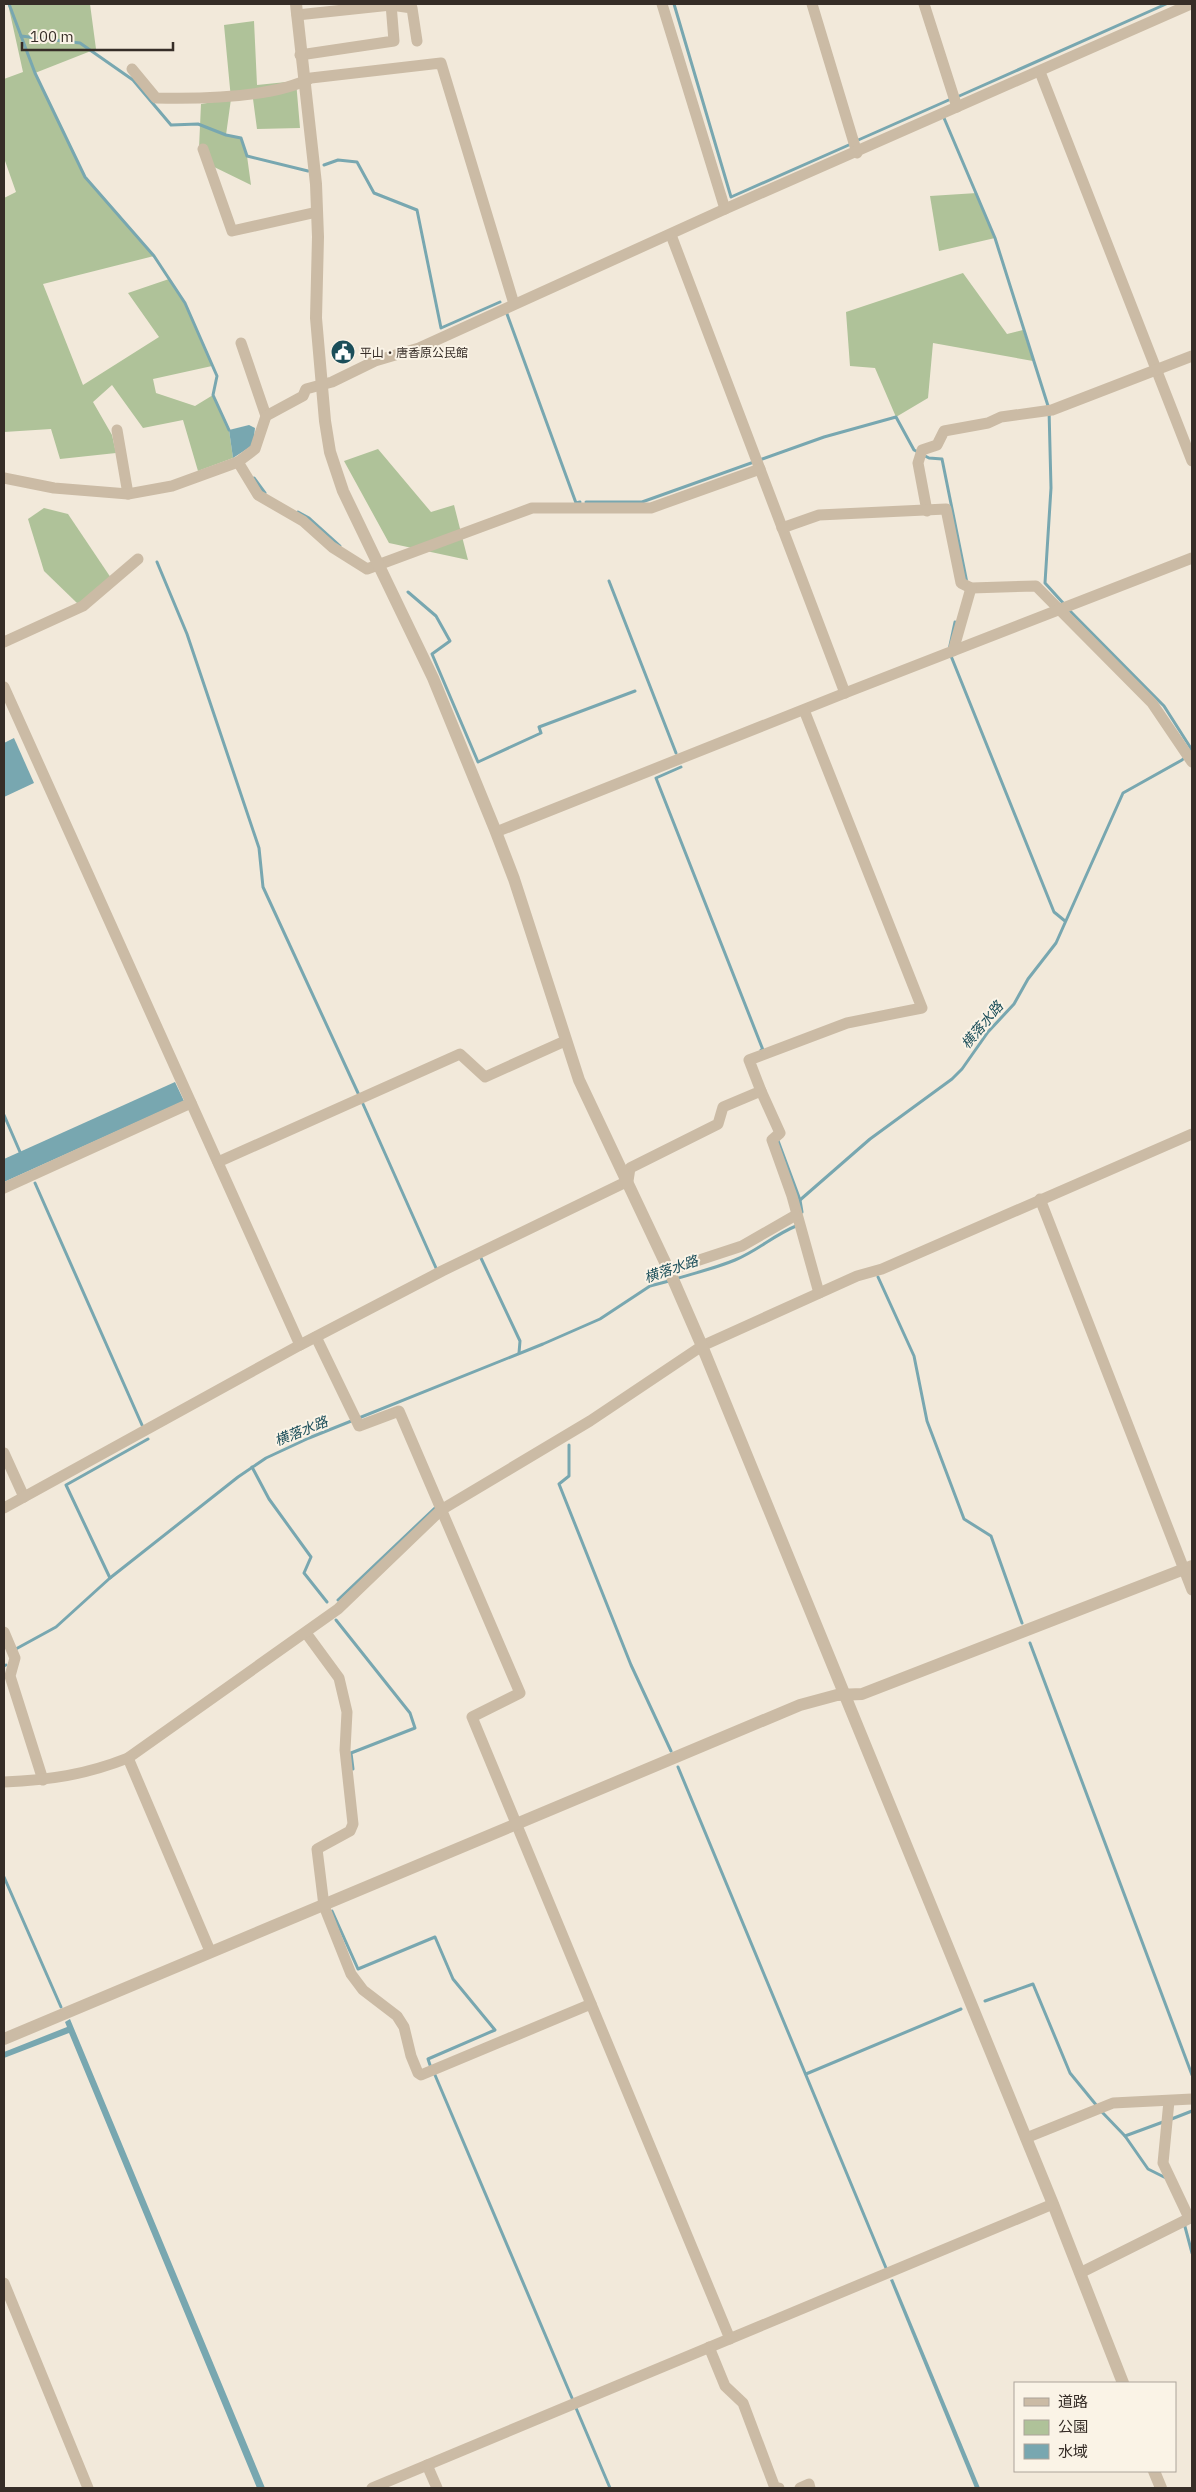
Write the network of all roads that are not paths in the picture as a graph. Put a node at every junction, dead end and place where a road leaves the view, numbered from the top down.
1 (391, 4) edge
2 (662, 4) edge
3 (812, 4) edge
4 (924, 4) edge
5 (1190, 4) edge
6 (297, 9) edge
7 (417, 41) dead end
8 (300, 56) junction
9 (132, 69) dead end
10 (1040, 72) junction
11 (303, 82) junction
12 (957, 107) junction
13 (203, 148) dead end
14 (856, 153) junction
15 (725, 209) junction
16 (317, 212) junction
17 (670, 234) junction
18 (514, 304) junction
19 (241, 343) dead end
20 (1192, 356) edge
21 (1158, 369) junction
22 (322, 385) junction
23 (266, 416) junction
24 (116, 430) dead end
25 (1192, 461) edge
26 (238, 462) junction
27 (760, 469) junction
28 (4, 478) edge
29 (128, 494) junction
30 (927, 511) junction
31 (782, 528) junction
32 (1192, 558) edge
33 (138, 559) dead end
34 (380, 564) junction
35 (972, 588) junction
36 (1060, 611) junction
37 (4, 642) edge
38 (948, 653) junction
39 (4, 687) edge
40 (844, 693) junction
41 (804, 710) junction
42 (1192, 762) edge
43 (496, 832) junction
44 (565, 1041) junction
45 (761, 1091) junction
46 (191, 1103) junction
47 (1192, 1134) edge
48 (218, 1162) junction
49 (628, 1181) junction
50 (4, 1188) edge
51 (1040, 1199) junction
52 (798, 1223) junction
53 (672, 1277) junction
54 (819, 1293) junction
55 (316, 1337) junction
56 (300, 1345) junction
57 (702, 1346) junction
58 (4, 1453) edge
59 (24, 1497) junction
60 (4, 1508) edge
61 (441, 1510) junction
62 (1188, 1567) edge
63 (1192, 1590) edge
64 (306, 1633) junction
65 (6, 1637) edge
66 (845, 1696) junction
67 (128, 1758) junction
68 (42, 1780) junction
69 (4, 1782) edge
70 (516, 1825) junction
71 (324, 1906) junction
72 (210, 1951) junction
73 (591, 2004) junction
74 (4, 2039) edge
75 (1192, 2100) edge
76 (1170, 2101) junction
77 (1026, 2138) junction
78 (1053, 2204) junction
79 (1186, 2220) edge
80 (1080, 2273) junction
81 (4, 2283) edge
82 (730, 2339) junction
83 (709, 2347) junction
84 (1123, 2382) edge
85 (427, 2466) junction
86 (1154, 2472) edge
87 (88, 2488) edge
88 (372, 2488) edge
89 (437, 2488) edge
90 (776, 2488) edge
91 (800, 2488) edge
92 (810, 2488) edge
93 (1160, 2488) edge

1 - 6 street
1 - 7 street
1 - 8 street
2 - 15 street
3 - 14 street
4 - 12 street
5 - 10 street
6 - 8 street
8 - 11 street
9 - 11 street
10 - 12 street
10 - 21 street
11 - 16 street
11 - 18 street
12 - 14 street
13 - 16 street
14 - 15 street
15 - 17 street
16 - 22 street
17 - 18 street
17 - 27 street
18 - 22 street
19 - 23 street
20 - 21 street
21 - 25 street
21 - 30 street
22 - 23 street
22 - 34 street
23 - 26 street
24 - 29 street
26 - 29 street
26 - 34 street
27 - 31 street
27 - 34 street
28 - 29 street
30 - 31 street
30 - 35 street
31 - 40 street
32 - 36 street
33 - 37 street
34 - 43 street
35 - 36 street
35 - 38 street
36 - 38 street
36 - 42 street
38 - 40 street
39 - 46 street
40 - 41 street
41 - 43 street
41 - 45 street
43 - 44 street
44 - 48 street
44 - 49 street
45 - 49 street
45 - 52 street
46 - 48 street
46 - 50 street
47 - 51 street
48 - 56 street
49 - 53 street
49 - 55 street
51 - 54 street
51 - 62 street
52 - 53 street
52 - 54 street
53 - 57 street
54 - 57 street
55 - 56 street
55 - 61 street
56 - 59 street
57 - 61 street
57 - 66 street
58 - 59 street
59 - 60 street
61 - 64 street
61 - 70 street
62 - 63 street
62 - 66 street
64 - 67 street
64 - 71 street
65 - 68 street
66 - 70 street
66 - 77 street
67 - 68 street
67 - 72 street
68 - 69 street
70 - 71 street
70 - 73 street
71 - 72 street
71 - 73 street
72 - 74 street
73 - 82 street
75 - 76 street
76 - 77 street
76 - 79 street
77 - 78 street
78 - 80 street
78 - 82 street
79 - 80 street
80 - 84 street
81 - 87 street
82 - 83 street
83 - 85 street
83 - 90 street
85 - 88 street
85 - 89 street
86 - 93 street
91 - 92 street

